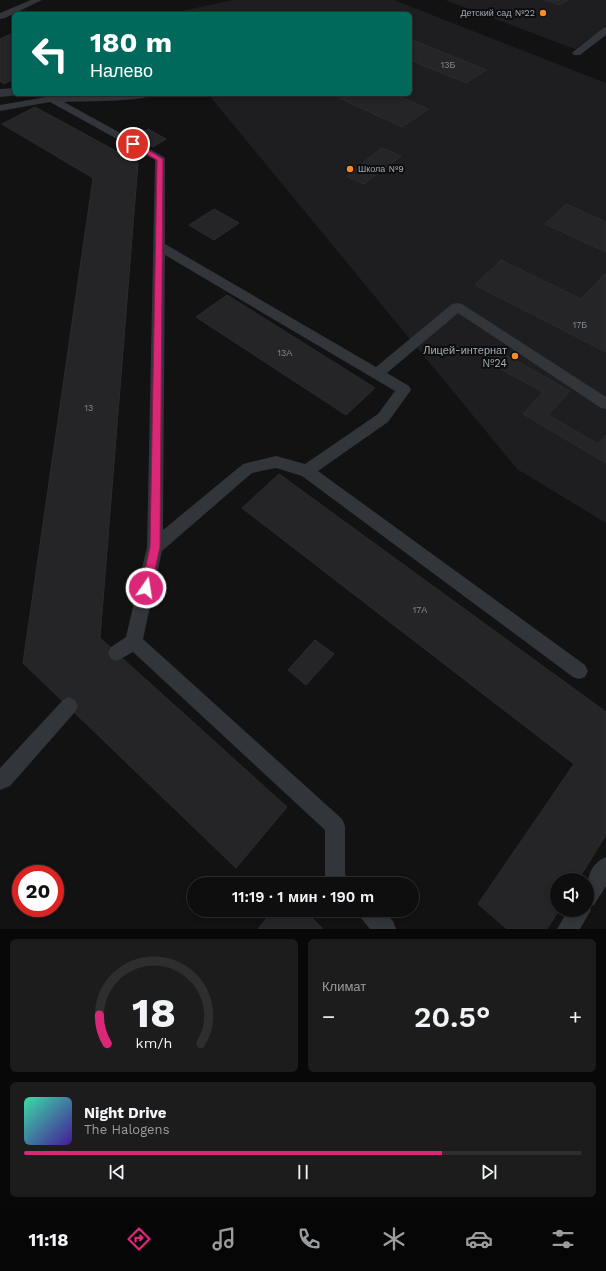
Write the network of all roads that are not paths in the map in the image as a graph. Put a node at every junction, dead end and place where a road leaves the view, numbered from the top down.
1 (38, 0) edge
2 (22, 7) junction
3 (32, 12) edge
4 (0, 16) edge
5 (606, 30) edge
6 (592, 41) junction
7 (606, 46) edge
8 (576, 53) dead end
9 (12, 92) edge
10 (0, 93) edge
11 (108, 96) edge
12 (52, 99) junction
13 (0, 108) edge
14 (159, 246) junction
15 (377, 374) junction
16 (606, 404) edge
17 (307, 471) junction
18 (155, 547) junction
19 (134, 642) junction
20 (117, 653) dead end
21 (579, 671) dead end
22 (68, 706) dead end
23 (0, 780) edge
24 (606, 867) edge
25 (335, 877) edge
26 (594, 887) edge
27 (374, 917) edge
28 (576, 917) edge
29 (385, 929) edge
30 (568, 929) edge

1 - 2 lane
2 - 3 lane
2 - 4 lane
5 - 6 lane
6 - 7 lane
6 - 8 lane
9 - 10 street
11 - 12 lane
12 - 13 lane
12 - 14 lane
14 - 15 lane
14 - 18 lane
15 - 16 lane
15 - 17 lane
17 - 18 lane
17 - 21 lane
18 - 19 lane
19 - 20 lane
19 - 25 lane
22 - 23 lane
24 - 26 lane
27 - 29 lane
28 - 30 lane

